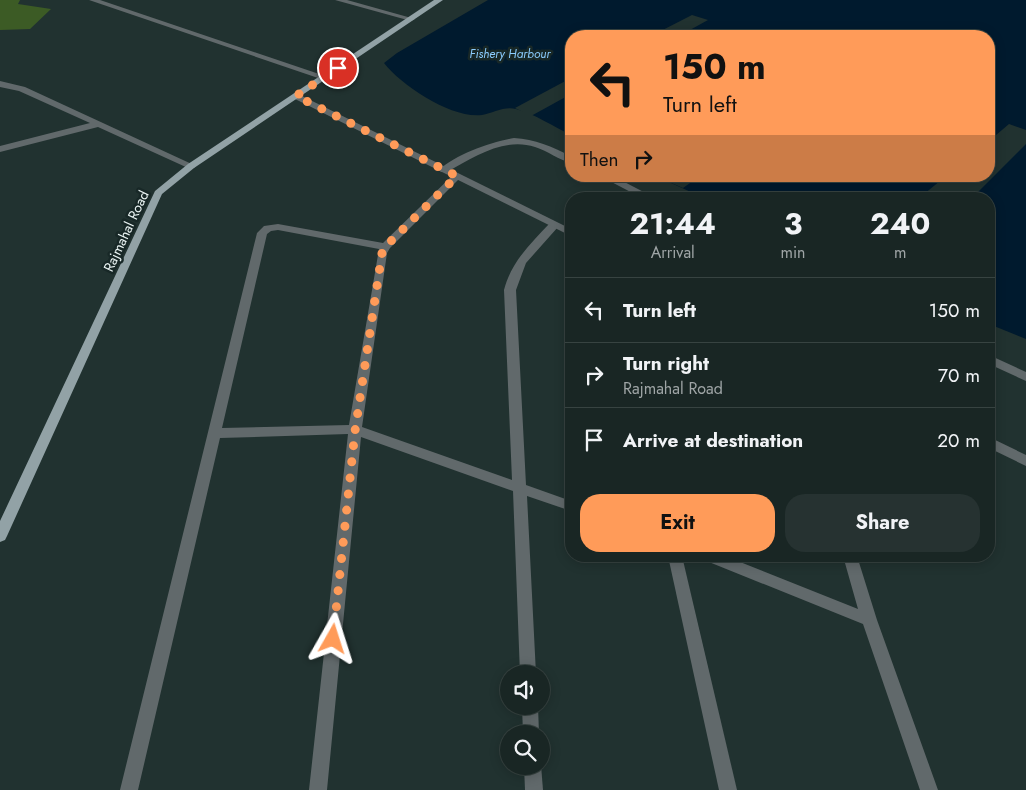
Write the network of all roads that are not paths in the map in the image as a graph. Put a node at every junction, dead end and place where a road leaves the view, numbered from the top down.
1 (93, 0) edge
2 (339, 0) edge
3 (439, 0) edge
4 (411, 19) junction
5 (324, 77) junction
6 (0, 84) edge
7 (296, 96) junction
8 (99, 124) junction
9 (0, 149) edge
10 (565, 157) edge
11 (191, 166) junction
12 (444, 170) junction
13 (457, 176) junction
14 (617, 182) edge
15 (638, 192) edge
16 (554, 225) junction
17 (565, 230) edge
18 (385, 247) junction
19 (995, 362) edge
20 (1026, 377) edge
21 (355, 431) junction
22 (214, 433) junction
23 (995, 445) edge
24 (1026, 461) edge
25 (518, 487) junction
26 (565, 504) edge
27 (0, 536) edge
28 (676, 562) edge
29 (724, 562) edge
30 (852, 562) edge
31 (869, 620) junction
32 (528, 665) edge
33 (533, 775) edge
34 (128, 790) edge
35 (318, 790) edge
36 (534, 790) edge
37 (728, 790) edge
38 (929, 790) edge

1 - 5 street
2 - 4 street
3 - 4 main road, Rajmahal Road
4 - 5 main road, Rajmahal Road
5 - 7 main road, Rajmahal Road
6 - 8 street
7 - 11 main road, Rajmahal Road
7 - 12 street
8 - 9 street
8 - 11 street
10 - 12 street
11 - 27 main road, Rajmahal Road
12 - 13 street
13 - 16 street
13 - 18 street
14 - 15 street
16 - 17 street
16 - 25 street
18 - 21 street
18 - 22 street
19 - 20 street
21 - 22 street
21 - 25 street
21 - 35 street
22 - 34 street
23 - 24 street
25 - 26 street
25 - 32 street
28 - 37 street
29 - 31 street
30 - 31 street
31 - 38 street
33 - 36 street

